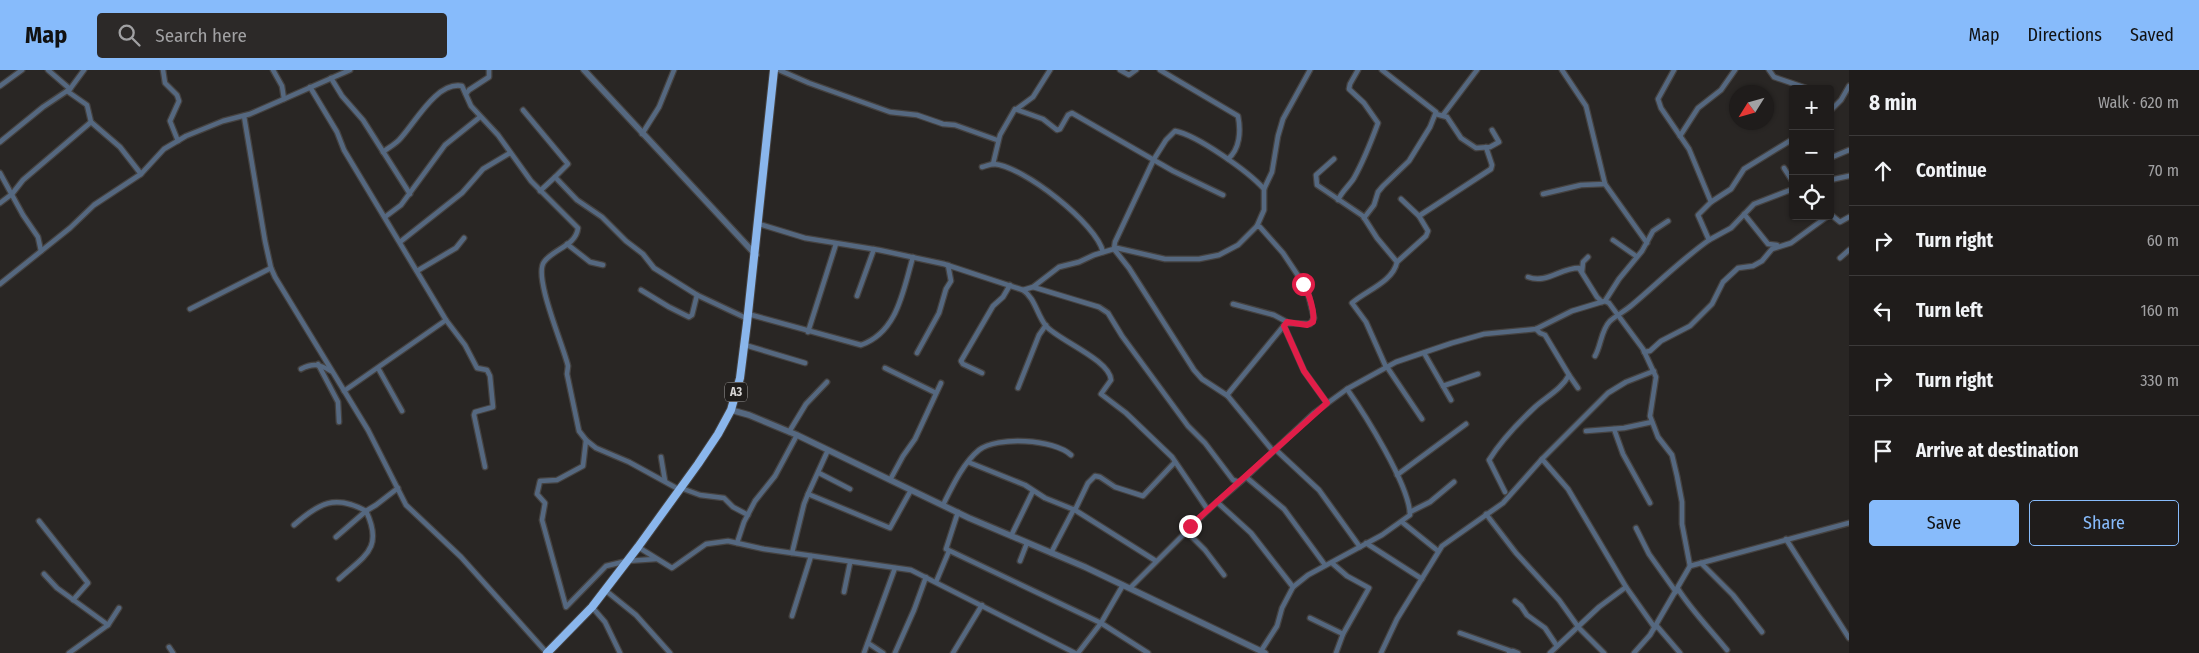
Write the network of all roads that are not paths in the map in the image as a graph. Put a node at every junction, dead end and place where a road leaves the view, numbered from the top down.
1 (22, 70) edge
2 (48, 70) edge
3 (84, 70) edge
4 (163, 70) edge
5 (273, 70) edge
6 (350, 70) edge
7 (489, 70) edge
8 (584, 70) edge
9 (674, 70) edge
10 (774, 70) edge
11 (779, 70) edge
12 (1050, 70) edge
13 (1120, 70) edge
14 (1136, 70) edge
15 (1160, 70) edge
16 (1310, 70) edge
17 (1358, 70) edge
18 (1382, 70) edge
19 (1476, 70) edge
20 (1562, 70) edge
21 (1674, 70) edge
22 (1735, 70) edge
23 (1762, 70) edge
24 (1769, 71) edge
25 (331, 78) junction
26 (1797, 85) edge
27 (0, 86) edge
28 (1849, 86) edge
29 (310, 87) junction
30 (69, 90) junction
31 (466, 91) junction
32 (284, 99) junction
33 (1834, 107) edge
34 (1018, 108) junction
35 (523, 110) dead end
36 (1436, 114) junction
37 (1443, 115) junction
38 (244, 116) junction
39 (480, 117) junction
40 (91, 122) junction
41 (1492, 130) dead end
42 (642, 134) junction
43 (1680, 136) junction
44 (998, 140) junction
45 (178, 141) junction
46 (1789, 141) edge
47 (0, 142) edge
48 (1486, 147) junction
49 (1849, 150) edge
50 (383, 152) junction
51 (510, 153) junction
52 (1834, 156) edge
53 (1154, 159) junction
54 (1228, 159) junction
55 (1334, 159) dead end
56 (993, 164) junction
57 (982, 167) dead end
58 (1784, 168) dead end
59 (0, 173) edge
60 (141, 174) junction
61 (1789, 176) edge
62 (1849, 176) edge
63 (555, 177) junction
64 (1834, 179) edge
65 (1605, 184) junction
66 (1264, 189) junction
67 (540, 191) junction
68 (1789, 191) edge
69 (12, 194) junction
70 (410, 194) junction
71 (1543, 194) dead end
72 (1223, 195) dead end
73 (1401, 198) dead end
74 (1338, 200) junction
75 (1711, 202) junction
76 (0, 203) edge
77 (1744, 214) junction
78 (1419, 216) junction
79 (385, 217) junction
80 (1849, 217) edge
81 (1364, 218) junction
82 (1834, 218) edge
83 (1823, 220) edge
84 (1668, 221) dead end
85 (759, 224) junction
86 (1257, 226) junction
87 (464, 238) dead end
88 (1613, 240) dead end
89 (1708, 240) junction
90 (400, 242) junction
91 (1646, 243) junction
92 (41, 244) junction
93 (567, 244) junction
94 (836, 244) junction
95 (1779, 245) junction
96 (47, 246) junction
97 (874, 249) junction
98 (1114, 249) junction
99 (1849, 250) edge
100 (41, 251) junction
101 (1104, 252) junction
102 (756, 255) junction
103 (1636, 256) junction
104 (913, 257) junction
105 (1588, 257) dead end
106 (1840, 258) dead end
107 (1397, 262) junction
108 (603, 265) dead end
109 (948, 265) junction
110 (270, 268) junction
111 (417, 271) junction
112 (1582, 272) junction
113 (1528, 277) dead end
114 (0, 284) edge
115 (1010, 285) junction
116 (1033, 286) junction
117 (641, 290) dead end
118 (1023, 290) junction
119 (697, 295) junction
120 (857, 296) dead end
121 (1606, 301) junction
122 (1233, 304) dead end
123 (190, 309) dead end
124 (1619, 316) junction
125 (748, 317) junction
126 (446, 320) junction
127 (1286, 324) junction
128 (1046, 325) junction
129 (1536, 329) junction
130 (808, 332) junction
131 (744, 345) junction
132 (1644, 352) junction
133 (918, 353) dead end
134 (1424, 353) junction
135 (1595, 356) dead end
136 (318, 364) junction
137 (805, 364) dead end
138 (1387, 367) junction
139 (378, 368) junction
140 (885, 368) dead end
141 (300, 369) dead end
142 (332, 372) junction
143 (1654, 372) junction
144 (982, 373) dead end
145 (1478, 374) dead end
146 (1569, 375) junction
147 (827, 382) dead end
148 (941, 383) dead end
149 (1444, 386) junction
150 (1018, 388) dead end
151 (1578, 388) dead end
152 (1347, 389) junction
153 (344, 391) junction
154 (936, 393) junction
155 (1228, 396) junction
156 (1451, 400) dead end
157 (1327, 403) junction
158 (731, 410) junction
159 (402, 411) dead end
160 (1422, 419) dead end
161 (339, 422) dead end
162 (1652, 422) junction
163 (1466, 424) dead end
164 (1614, 429) junction
165 (1586, 431) dead end
166 (789, 432) junction
167 (797, 435) junction
168 (586, 440) junction
169 (828, 450) junction
170 (1274, 450) junction
171 (1071, 455) dead end
172 (660, 457) dead end
173 (1542, 459) junction
174 (968, 462) junction
175 (1175, 462) junction
176 (485, 467) dead end
177 (819, 473) junction
178 (1397, 475) junction
179 (1246, 478) junction
180 (890, 480) junction
181 (1233, 480) junction
182 (665, 481) junction
183 (1239, 482) junction
184 (1454, 482) dead end
185 (1234, 487) junction
186 (398, 488) junction
187 (680, 489) junction
188 (850, 489) dead end
189 (910, 490) junction
190 (1033, 491) junction
191 (1505, 492) dead end
192 (808, 494) junction
193 (1217, 502) junction
194 (1650, 503) dead end
195 (943, 505) junction
196 (1074, 509) junction
197 (1208, 510) junction
198 (366, 511) junction
199 (958, 512) junction
200 (1410, 512) junction
201 (1486, 514) junction
202 (748, 515) junction
203 (39, 521) dead end
204 (1402, 522) junction
205 (1849, 522) edge
206 (294, 524) dead end
207 (1636, 528) dead end
208 (1186, 530) junction
209 (1011, 536) junction
210 (336, 537) dead end
211 (1786, 539) junction
212 (738, 543) junction
213 (1027, 543) junction
214 (1366, 543) junction
215 (638, 547) junction
216 (1360, 547) junction
217 (949, 551) junction
218 (1438, 551) junction
219 (792, 553) junction
220 (1051, 553) junction
221 (811, 556) junction
222 (656, 559) junction
223 (627, 561) junction
224 (1020, 561) dead end
225 (1156, 561) junction
226 (850, 563) junction
227 (1332, 563) junction
228 (1702, 563) junction
229 (1325, 566) junction
230 (1690, 566) junction
231 (895, 568) junction
232 (44, 574) dead end
233 (1224, 575) dead end
234 (926, 577) junction
235 (338, 579) dead end
236 (1422, 579) junction
237 (936, 582) junction
238 (1123, 585) junction
239 (1293, 587) junction
240 (1626, 587) junction
241 (1130, 588) junction
242 (605, 590) junction
243 (1677, 590) junction
244 (844, 592) dead end
245 (73, 600) junction
246 (1515, 601) dead end
247 (982, 605) junction
248 (592, 607) junction
249 (119, 608) dead end
250 (792, 616) dead end
251 (1310, 618) dead end
252 (1100, 623) junction
253 (108, 625) junction
254 (1655, 626) junction
255 (1579, 628) junction
256 (1762, 632) dead end
257 (1460, 633) dead end
258 (1343, 634) junction
259 (1849, 638) edge
260 (868, 643) junction
261 (1557, 646) junction
262 (169, 647) dead end
263 (1726, 650) dead end
264 (1261, 652) edge
265 (1509, 652) edge
266 (69, 653) edge
267 (173, 653) edge
268 (547, 653) edge
269 (620, 653) edge
270 (670, 653) edge
271 (864, 653) edge
272 (883, 653) edge
273 (894, 653) edge
274 (953, 653) edge
275 (1076, 653) edge
276 (1148, 653) edge
277 (1336, 653) edge
278 (1381, 653) edge
279 (1518, 653) edge
280 (1550, 653) edge
281 (1604, 653) edge
282 (1634, 653) edge
283 (1680, 653) edge

1 - 27 street
2 - 30 street
3 - 30 street
4 - 45 street
5 - 32 street
6 - 25 street
7 - 31 street
8 - 42 street
9 - 42 street
10 - 85 highway, A3
11 - 44 street
12 - 34 street
13 - 14 street
15 - 54 street
16 - 66 street
17 - 74 street
18 - 36 street
19 - 37 street
20 - 65 street
21 - 43 street
22 - 43 street
23 - 24 street
24 - 26 street
25 - 29 street
25 - 50 street
28 - 33 street
29 - 32 street
29 - 79 street
30 - 40 street
30 - 47 street
31 - 39 street
31 - 50 street
32 - 38 street
34 - 44 street
34 - 53 street
35 - 63 street
36 - 37 street
36 - 81 street
37 - 48 street
38 - 45 street
38 - 110 street
39 - 51 street
39 - 70 street
40 - 60 street
40 - 69 street
41 - 48 street
42 - 102 street
43 - 75 street
44 - 56 street
45 - 60 street
46 - 75 street
48 - 78 street
49 - 52 street
50 - 70 street
51 - 67 street
51 - 90 street
53 - 54 street
53 - 72 street
53 - 98 street
54 - 66 street
55 - 74 street
56 - 57 street
56 - 101 street
58 - 61 street
59 - 69 street
60 - 96 street
62 - 64 street
63 - 67 street
63 - 119 street
65 - 71 street
65 - 91 street
66 - 86 street
67 - 93 street
68 - 77 street
69 - 76 street
69 - 92 street
70 - 79 street
73 - 78 street
74 - 81 street
75 - 89 street
77 - 89 street
77 - 95 street
78 - 107 street
79 - 90 street
80 - 82 street
81 - 107 street
83 - 95 street
84 - 91 street
85 - 94 street
85 - 102 highway, A3
86 - 98 street
86 - 127 street
87 - 111 street
88 - 103 street
89 - 124 street
90 - 111 street
91 - 103 street
92 - 96 street
92 - 100 street
93 - 108 street
93 - 168 street
94 - 97 street
94 - 130 street
95 - 132 street
96 - 100 street
97 - 104 street
97 - 120 street
98 - 101 street
98 - 155 street
99 - 106 street
100 - 114 street
101 - 116 street
102 - 125 highway, A3
103 - 121 street
104 - 109 street
104 - 130 street
105 - 112 street
107 - 138 street
109 - 115 street
109 - 133 street
110 - 123 street
110 - 142 street
111 - 126 street
112 - 113 street
112 - 121 street
115 - 118 street
115 - 144 street
116 - 118 street
116 - 181 street
117 - 119 street
118 - 128 street
119 - 125 street
121 - 124 street
121 - 129 street
122 - 127 street
124 - 132 street
124 - 135 street
125 - 130 street
125 - 131 highway, A3
126 - 139 street
126 - 176 street
127 - 155 street
127 - 157 street
128 - 150 street
128 - 175 street
129 - 134 street
129 - 146 street
131 - 137 street
131 - 158 highway, A3
132 - 143 street
134 - 138 street
134 - 149 street
136 - 141 street
136 - 142 street
136 - 161 street
138 - 152 street
138 - 160 street
139 - 153 street
139 - 159 street
140 - 154 street
142 - 153 street
143 - 162 street
143 - 173 street
145 - 149 street
146 - 151 street
146 - 191 street
147 - 166 street
148 - 154 street
149 - 156 street
152 - 157 street
152 - 178 street
153 - 186 street
154 - 180 street
155 - 170 street
157 - 170 street
158 - 166 street
158 - 187 highway, A3
162 - 164 street
162 - 230 street
163 - 178 street
164 - 165 street
164 - 194 street
166 - 167 street
167 - 169 street
167 - 202 street
168 - 182 street
168 - 223 street
169 - 177 street
169 - 180 street
170 - 179 street
170 - 216 street
171 - 174 street
172 - 182 street
173 - 201 street
173 - 240 street
174 - 190 street
174 - 195 street
175 - 196 street
175 - 197 street
177 - 188 street
177 - 192 street
178 - 200 street
179 - 183 street
179 - 229 street
180 - 189 street
181 - 183 street
181 - 185 street
182 - 187 street
183 - 185 street
184 - 200 street
185 - 193 street
186 - 198 street
186 - 268 street
187 - 202 street
187 - 215 highway, A3
189 - 192 street
189 - 195 street
190 - 196 street
190 - 209 street
192 - 219 street
193 - 197 street
193 - 239 street
195 - 199 street
196 - 220 street
196 - 225 street
197 - 208 street
198 - 206 street
198 - 210 street
198 - 235 street
199 - 209 street
199 - 217 street
200 - 204 street
201 - 218 street
201 - 255 street
202 - 212 street
203 - 245 street
204 - 214 street
204 - 218 street
205 - 211 street
207 - 243 street
208 - 225 street
208 - 233 street
209 - 213 street
211 - 228 street
211 - 259 street
212 - 219 street
212 - 222 street
213 - 220 street
213 - 224 street
214 - 216 street
214 - 236 street
215 - 222 street
215 - 223 highway, A3
216 - 227 street
217 - 237 street
217 - 252 street
218 - 236 street
219 - 221 street
220 - 238 street
221 - 226 street
221 - 250 street
222 - 223 street
223 - 242 highway, A3
225 - 241 street
226 - 231 street
226 - 244 street
227 - 229 street
227 - 258 street
228 - 230 street
228 - 256 street
229 - 239 street
230 - 243 street
231 - 234 street
231 - 260 street
232 - 245 street
234 - 237 street
234 - 273 street
236 - 278 street
237 - 247 street
238 - 241 street
238 - 252 street
239 - 264 street
240 - 254 street
240 - 255 street
241 - 264 street
242 - 248 highway, A3
242 - 270 street
243 - 254 street
243 - 263 street
245 - 253 street
246 - 261 street
247 - 274 street
247 - 275 street
248 - 268 highway, A3
248 - 269 street
249 - 253 street
251 - 258 street
252 - 275 street
252 - 276 street
253 - 266 street
254 - 282 street
254 - 283 street
255 - 261 street
255 - 281 street
257 - 265 street
258 - 277 street
260 - 271 street
260 - 272 street
261 - 280 street
262 - 267 street
265 - 279 street

